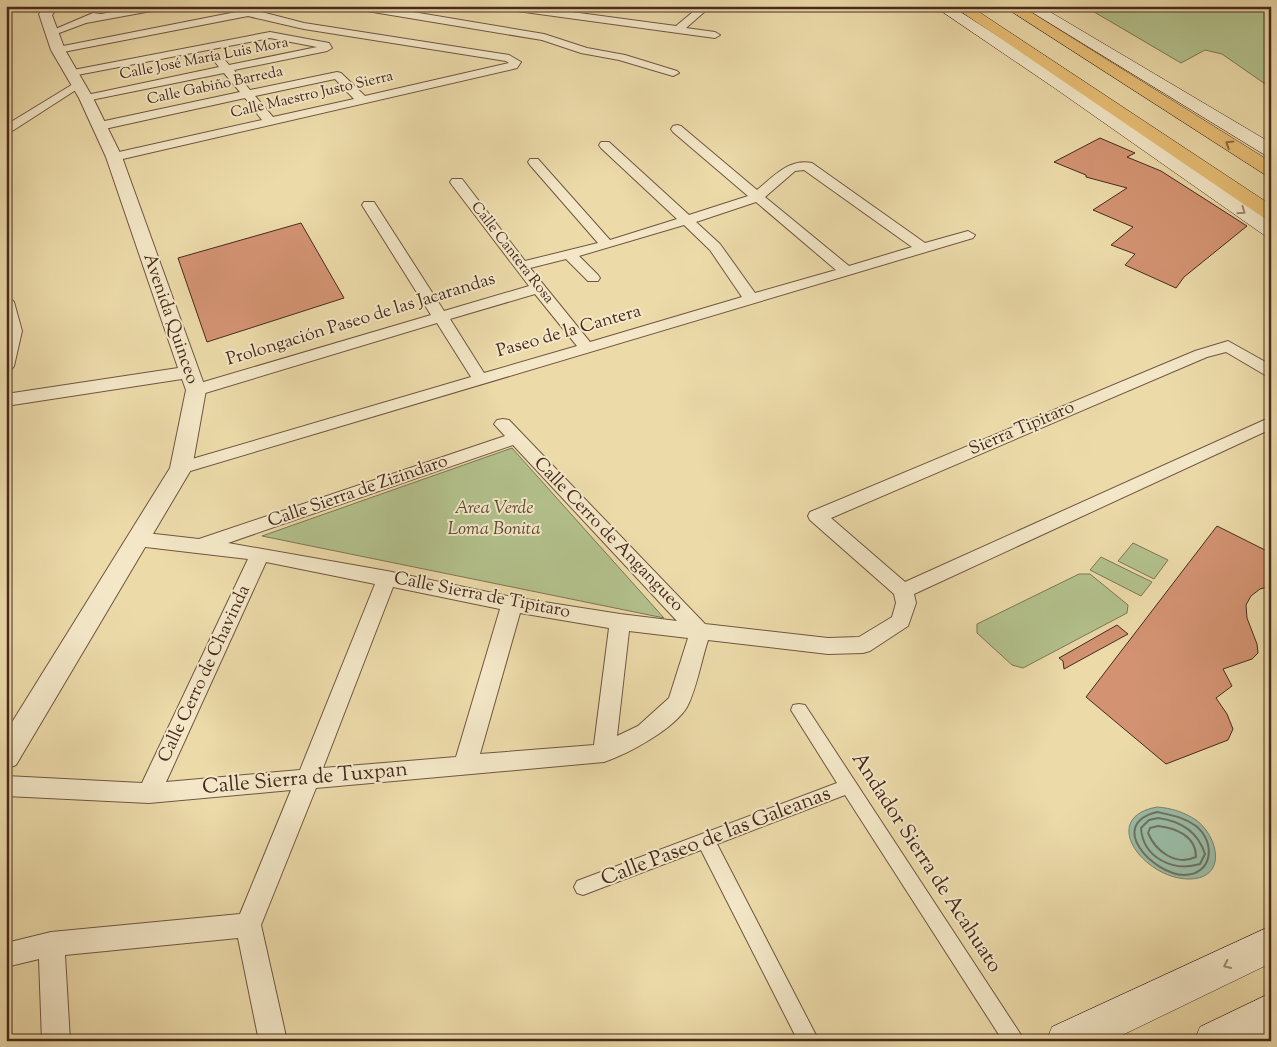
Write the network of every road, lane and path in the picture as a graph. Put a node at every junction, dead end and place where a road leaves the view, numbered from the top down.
1 (53, 6) edge
2 (119, 6) edge
3 (162, 6) edge
4 (228, 6) edge
5 (355, 6) edge
6 (503, 6) edge
7 (706, 6) edge
8 (941, 6) edge
9 (959, 6) edge
10 (1010, 6) edge
11 (1028, 6) edge
12 (534, 8) edge
13 (448, 10) dead end
14 (614, 11) dead end
15 (248, 13) junction
16 (436, 18) junction
17 (603, 19) junction
18 (85, 20) junction
19 (304, 26) junction
20 (679, 29) junction
21 (50, 32) junction
22 (270, 34) joint
23 (199, 35) junction
24 (715, 35) dead end
25 (282, 37) junction
26 (1062, 39) junction
27 (996, 43) junction
28 (327, 48) joint
29 (58, 50) junction
30 (226, 68) junction
31 (673, 73) dead end
32 (78, 85) junction
33 (1168, 89) junction
34 (248, 94) junction
35 (362, 100) junction
36 (270, 121) junction
37 (100, 126) junction
38 (677, 129) dead end
39 (6, 131) edge
40 (605, 145) dead end
41 (1271, 151) edge
42 (114, 157) junction
43 (534, 162) dead end
44 (1271, 170) edge
45 (457, 182) dead end
46 (757, 197) junction
47 (369, 205) dead end
48 (1271, 214) edge
49 (688, 221) junction
50 (1271, 231) edge
51 (968, 234) dead end
52 (607, 245) junction
53 (922, 248) junction
54 (569, 254) junction
55 (521, 266) junction
56 (846, 271) junction
57 (593, 278) dead end
58 (538, 288) junction
59 (751, 299) junction
60 (6, 302) edge
61 (441, 316) junction
62 (587, 348) junction
63 (6, 366) edge
64 (1271, 372) edge
65 (480, 379) junction
66 (193, 381) junction
67 (6, 400) edge
68 (1271, 422) edge
69 (503, 424) dead end
70 (516, 438) junction
71 (181, 468) junction
72 (136, 539) junction
73 (201, 546) junction
74 (260, 554) junction
75 (387, 578) junction
76 (903, 591) junction
77 (512, 604) junction
78 (620, 622) junction
79 (700, 632) junction
80 (800, 710) dead end
81 (604, 753) junction
82 (6, 757) edge
83 (465, 766) junction
84 (308, 778) junction
85 (6, 786) edge
86 (849, 786) junction
87 (150, 793) junction
88 (706, 841) junction
89 (583, 887) dead end
90 (248, 925) junction
91 (51, 944) junction
92 (1271, 944) edge
93 (6, 955) edge
94 (1271, 1012) edge
95 (1230, 1038) edge
96 (56, 1041) edge
97 (273, 1041) edge
98 (809, 1041) edge
99 (1015, 1041) edge
100 (1066, 1041) edge

1 - 21 street, Avenida Quinceo
2 - 18 street
3 - 18 street
4 - 15 street
5 - 16 street
6 - 12 street
7 - 20 street
8 - 27 main road
9 - 27 highway
9 - 48 highway
10 - 26 highway
11 - 33 main road
12 - 17 street
13 - 16 street
14 - 17 street
15 - 19 street
15 - 23 street
16 - 31 street
17 - 20 street
18 - 21 street
19 - 25 street
19 - 35 street, Calle Maestro Justo Sierra
20 - 24 street
21 - 29 street, Avenida Quinceo
22 - 23 street
22 - 25 street
23 - 29 street
23 - 30 street
23 - 32 street
25 - 28 street
26 - 33 highway
44 -> 26 highway
27 -> 50 main road
28 - 30 street, Calle José María Luis Mora
29 - 32 street, Avenida Quinceo
30 - 32 street, Calle José María Luis Mora
30 - 34 street
32 - 37 street, Avenida Quinceo
32 - 39 street
33 - 41 main road
34 - 35 street, Calle Gabiño Barreda
34 - 36 street
34 - 37 street, Calle Gabiño Barreda
35 - 36 street, Calle Maestro Justo Sierra
36 - 42 street, Calle Maestro Justo Sierra
37 - 42 street, Avenida Quinceo
38 - 46 street
40 - 49 street
42 - 66 street, Avenida Quinceo
43 - 52 street
45 - 55 street, Calle Cantera Rosa
46 - 49 street
46 - 53 street
46 - 56 street
47 - 61 street
49 - 52 street
49 - 59 street
51 - 53 street, Paseo de la Cantera
52 - 54 street
53 - 56 street, Paseo de la Cantera
54 - 55 street
54 - 57 street
55 - 58 street, Calle Cantera Rosa
56 - 59 street, Paseo de la Cantera
58 - 61 street, Prolongación Paseo de las Jacarandas
58 - 62 street, Calle Cantera Rosa
59 - 62 street, Paseo de la Cantera
60 - 63 street
61 - 65 street
61 - 66 street, Prolongación Paseo de las Jacarandas
62 - 65 street, Paseo de la Cantera
64 - 76 street, Sierra Tipitaro
65 - 71 street, Paseo de la Cantera
66 - 67 street
66 - 71 street, Avenida Quinceo
68 - 76 street
69 - 70 street, Calle Cerro de Angangueo
70 - 73 street, Calle Sierra de Zizindaro
70 - 79 street, Calle Cerro de Angangueo
71 - 72 street, Avenida Quinceo
72 - 73 street, Calle Sierra de Tipitaro
72 - 82 street, Avenida Quinceo
73 - 74 street, Calle Sierra de Tipitaro
74 - 75 street, Calle Sierra de Tipitaro
74 - 87 street, Calle Cerro de Chavinda
75 - 77 street, Calle Sierra de Tipitaro
75 - 84 street
76 - 79 street, Calle Sierra de Tipitaro
77 - 78 street, Calle Sierra de Tipitaro
77 - 83 street
78 - 79 street, Calle Sierra de Tipitaro
78 - 81 street
79 - 81 street
80 - 86 street, Andador Sierra de Acahuato
81 - 83 street, Calle Sierra de Tuxpan
83 - 84 street, Calle Sierra de Tuxpan
84 - 87 street, Calle Sierra de Tuxpan
84 - 90 street
85 - 87 street, Calle Sierra de Tuxpan
86 - 88 street, Calle Paseo de las Galeanas
86 - 99 street, Andador Sierra de Acahuato
88 - 89 street, Calle Paseo de las Galeanas
88 - 98 street
90 - 91 street
90 - 97 street
91 - 93 street
91 - 96 street
92 -> 100 main road
94 - 95 main road

